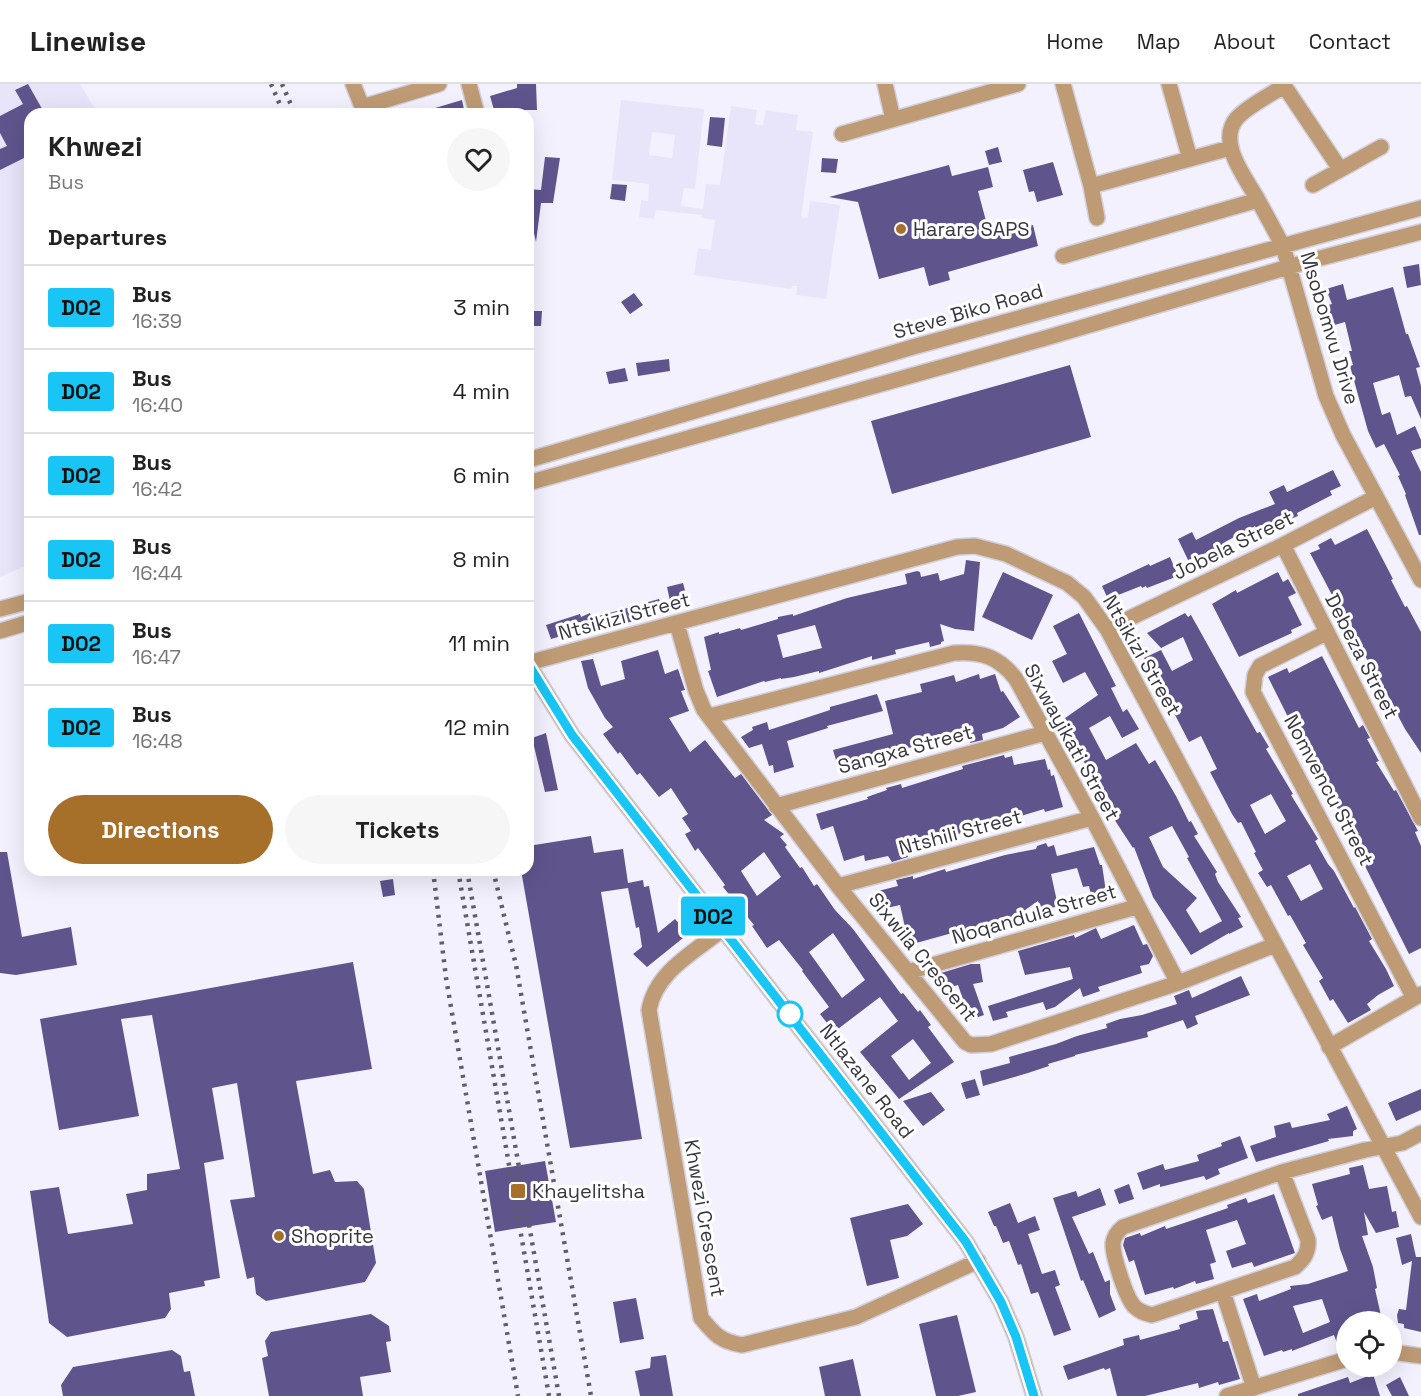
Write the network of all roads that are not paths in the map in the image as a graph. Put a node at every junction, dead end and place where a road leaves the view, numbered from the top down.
1 (353, 84) edge
2 (439, 84) edge
3 (469, 84) edge
4 (885, 84) edge
5 (1018, 84) edge
6 (1063, 84) edge
7 (1169, 84) edge
8 (1283, 85) edge
9 (363, 108) edge
10 (372, 108) edge
11 (475, 108) edge
12 (893, 119) junction
13 (842, 134) dead end
14 (1382, 147) dead end
15 (1230, 148) junction
16 (1190, 159) junction
17 (1340, 169) junction
18 (1313, 185) dead end
19 (1090, 186) junction
20 (1258, 200) junction
21 (1421, 207) edge
22 (1097, 218) dead end
23 (1421, 232) edge
24 (1283, 246) junction
25 (1063, 256) dead end
26 (1288, 267) junction
27 (534, 458) edge
28 (534, 481) edge
29 (1376, 497) junction
30 (1283, 545) junction
31 (1421, 580) edge
32 (24, 603) edge
33 (0, 609) edge
34 (24, 624) edge
35 (676, 624) junction
36 (1107, 629) junction
37 (0, 631) edge
38 (1326, 633) junction
39 (534, 661) edge
40 (534, 673) edge
41 (710, 716) junction
42 (1045, 733) junction
43 (776, 806) junction
44 (1092, 818) junction
45 (1421, 818) edge
46 (838, 886) junction
47 (1136, 907) junction
48 (723, 929) junction
49 (1275, 945) junction
50 (908, 972) junction
51 (1178, 983) junction
52 (1418, 996) edge
53 (1329, 1047) junction
54 (1421, 1133) edge
55 (1383, 1148) junction
56 (1282, 1172) junction
57 (1421, 1217) edge
58 (978, 1262) junction
59 (1223, 1292) junction
60 (1402, 1353) edge
61 (1421, 1356) edge
62 (1336, 1362) edge
63 (1254, 1388) junction
64 (1034, 1396) edge
65 (1227, 1396) edge

1 - 9 street
2 - 10 street
3 - 11 street
4 - 12 street
5 - 12 street
6 - 19 street
7 - 16 street
8 - 15 street
8 - 17 street
12 - 13 street
14 - 17 street
15 - 16 street
15 - 20 street, Msobomvu Drive
16 - 19 street
17 - 18 street
19 - 22 street
20 - 24 street, Msobomvu Drive
20 - 25 street
21 - 24 street, Steve Biko Road
23 - 26 street
24 - 26 street, Msobomvu Drive
24 - 27 street, Steve Biko Road
26 - 28 street
26 - 29 street, Msobomvu Drive
29 - 30 street, Jobela Street
29 - 31 street, Msobomvu Drive
30 - 36 street, Jobela Street
30 - 38 street, Debeza Street
32 - 33 street
34 - 37 street
35 - 36 street, Ntsikizi Street
35 - 39 street, Ntsikizi Street
35 - 41 street, Sixwila Crescent
36 - 49 street, Ntsikizi Street
38 - 45 street, Debeza Street
38 - 52 street, Nomvencu Street
40 - 48 street, Ntlazane Road
41 - 42 street, Sixwayikati Street
41 - 43 street, Sixwila Crescent
42 - 43 street, Sangxa Street
42 - 44 street, Sixwayikati Street
43 - 46 street, Sixwila Crescent
44 - 46 street, Ntshili Street
44 - 47 street, Sixwayikati Street
46 - 50 street, Sixwila Crescent
47 - 50 street, Noqandula Street
47 - 51 street, Sixwayikati Street
48 - 58 street, Ntlazane Road
48 - 58 street, Khwezi Crescent
49 - 51 street, Sixwila Crescent
49 - 53 street, Ntsikizi Street
50 - 51 street, Sixwila Crescent
52 - 53 street
53 - 55 street, Ntsikizi Street
54 - 55 street
55 - 56 street
55 - 57 street, Ntsikizi Street
56 - 59 street
56 - 59 street
58 - 64 street, Ntlazane Road
59 - 63 street
60 - 61 street
62 - 63 street
63 - 65 street

